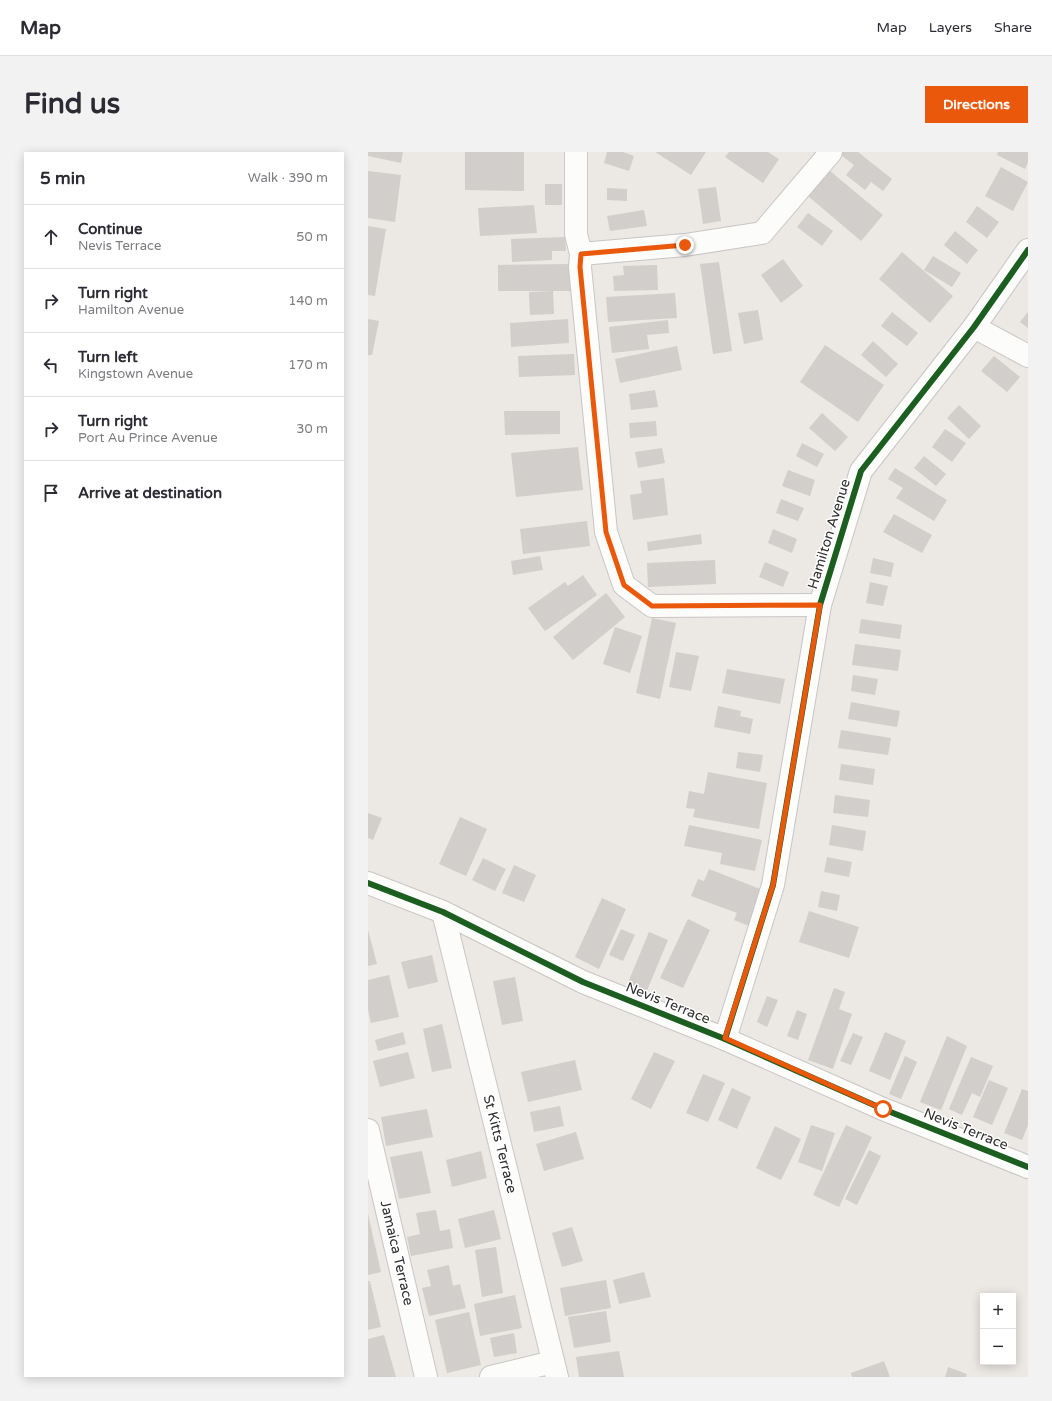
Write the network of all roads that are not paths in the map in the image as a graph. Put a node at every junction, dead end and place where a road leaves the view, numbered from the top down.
1 (576, 152) edge
2 (832, 152) edge
3 (1028, 250) edge
4 (581, 254) junction
5 (974, 327) junction
6 (1028, 356) edge
7 (820, 605) junction
8 (368, 883) edge
9 (443, 912) junction
10 (725, 1038) junction
11 (368, 1130) edge
12 (1028, 1166) edge
13 (555, 1369) edge
14 (426, 1377) edge
15 (491, 1377) edge

1 - 4 street
2 - 4 street
3 - 5 street, Hamilton Avenue
4 - 7 street
5 - 6 street
5 - 7 street, Hamilton Avenue
7 - 10 street, Hamilton Avenue
8 - 9 street, Nevis Terrace
9 - 10 street, Nevis Terrace
9 - 13 street, St Kitts Terrace
10 - 12 street, Nevis Terrace
11 - 14 street, Jamaica Terrace
13 - 15 street

